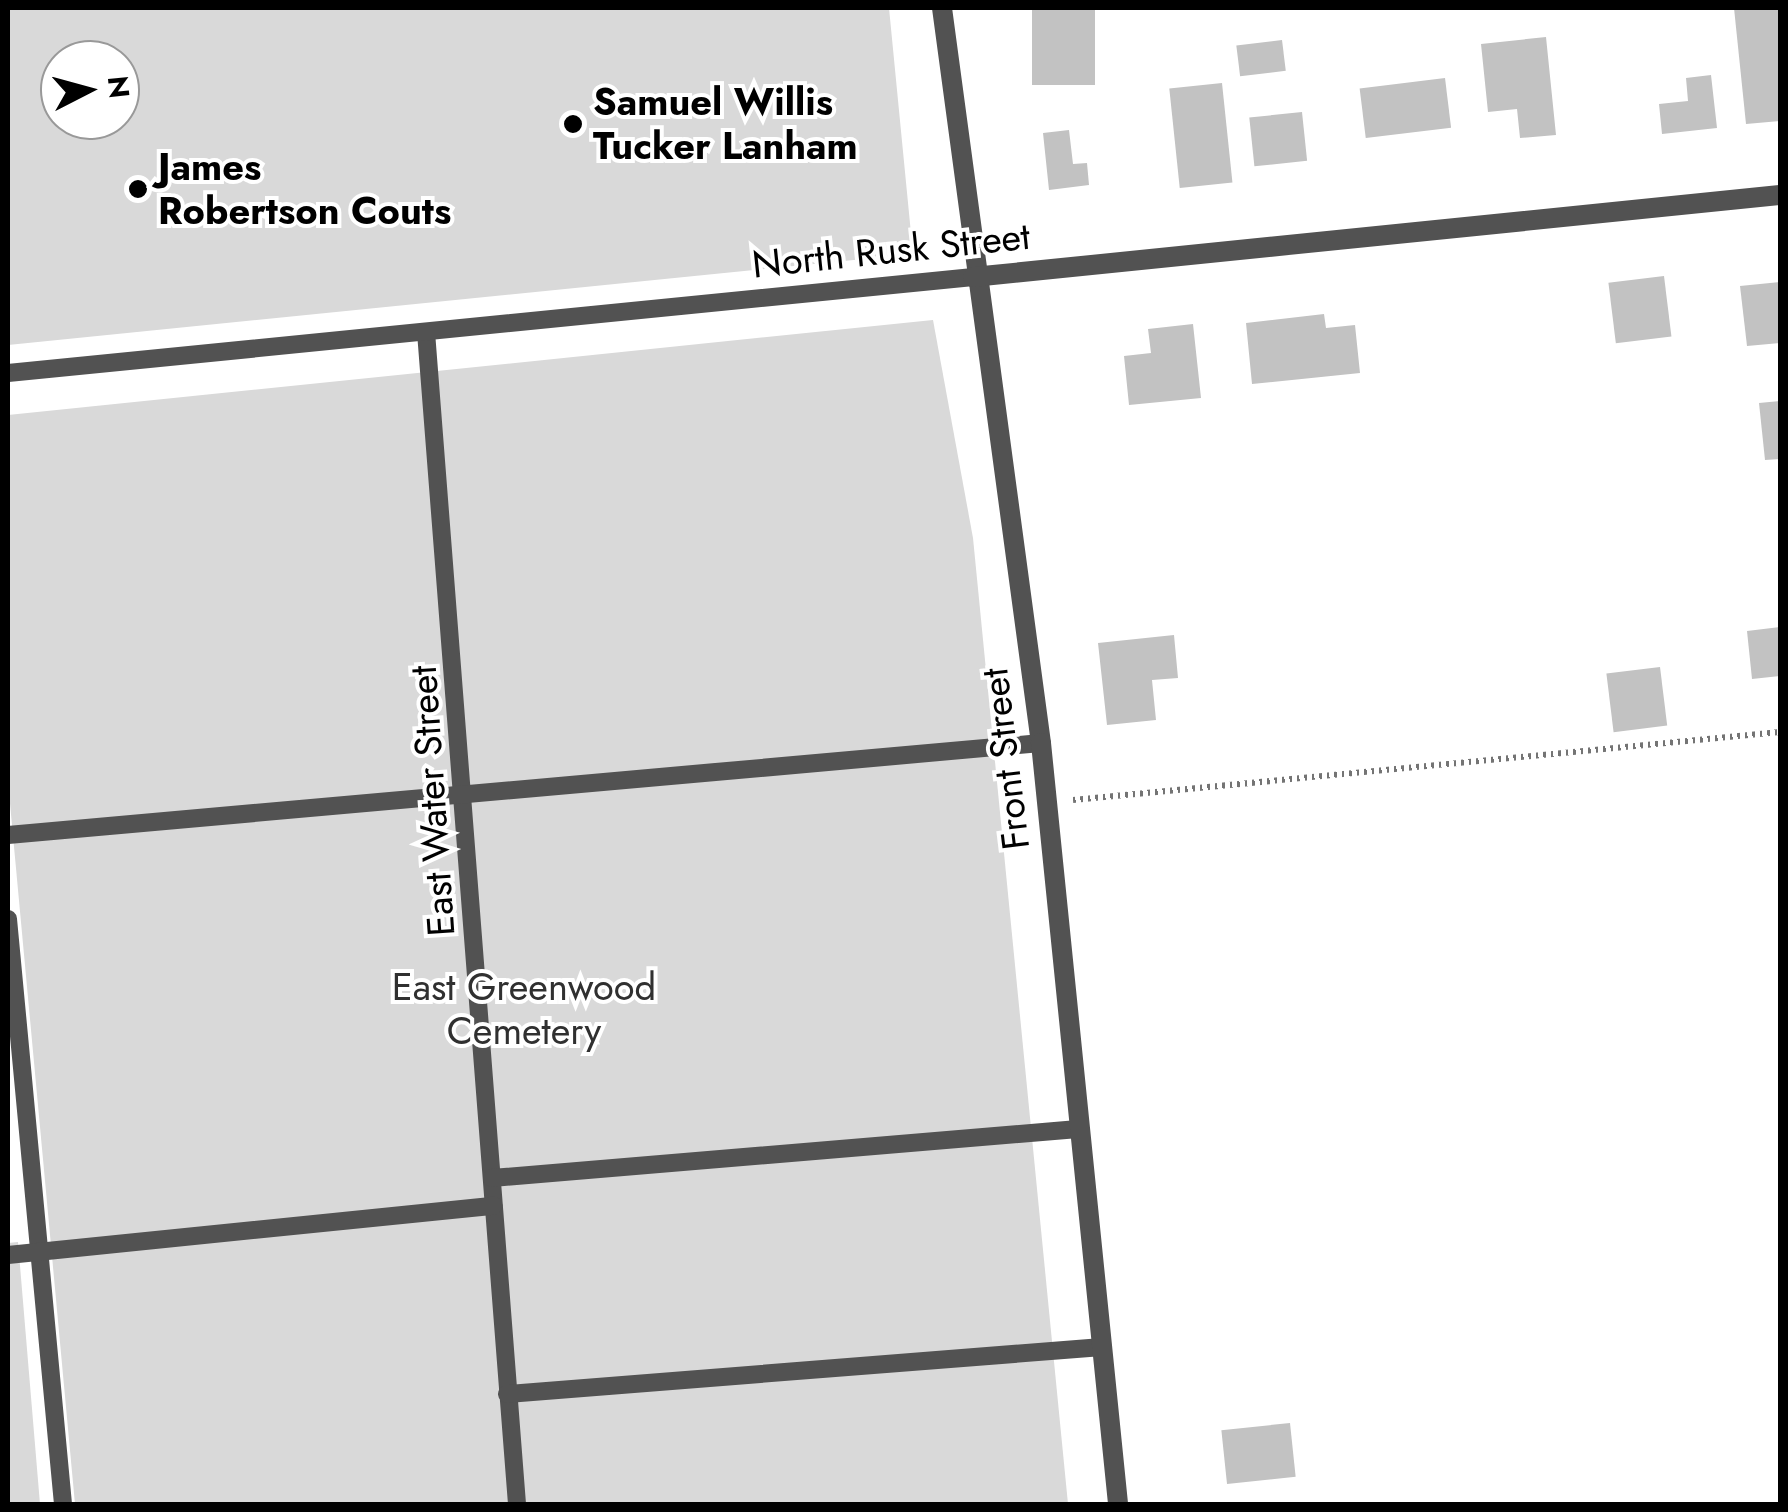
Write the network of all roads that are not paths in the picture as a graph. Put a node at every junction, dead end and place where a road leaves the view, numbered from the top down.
1 (942, 8) edge
2 (1780, 195) edge
3 (973, 277) junction
4 (426, 332) junction
5 (8, 372) edge
6 (1041, 743) junction
7 (464, 790) junction
8 (8, 835) edge
9 (8, 919) edge
10 (1078, 1129) junction
11 (492, 1178) junction
12 (494, 1206) junction
13 (40, 1252) junction
14 (8, 1255) edge
15 (1102, 1347) junction
16 (507, 1394) junction
17 (64, 1504) edge
18 (517, 1504) edge
19 (1118, 1504) edge

1 - 3 street, Front Street
2 - 3 street, North Rusk Street
3 - 4 lane, North Rusk Street
3 - 6 street, Front Street
4 - 5 lane, North Rusk Street
4 - 7 lane, East Water Street
6 - 7 lane
6 - 10 street, Front Street
7 - 8 lane
7 - 11 lane, East Water Street
9 - 13 lane
10 - 11 lane
10 - 15 street, Front Street
11 - 12 lane, East Water Street
12 - 13 lane
12 - 16 lane, East Water Street
13 - 14 lane
13 - 17 lane
15 - 16 lane
15 - 19 street, Front Street
16 - 18 lane, East Water Street

